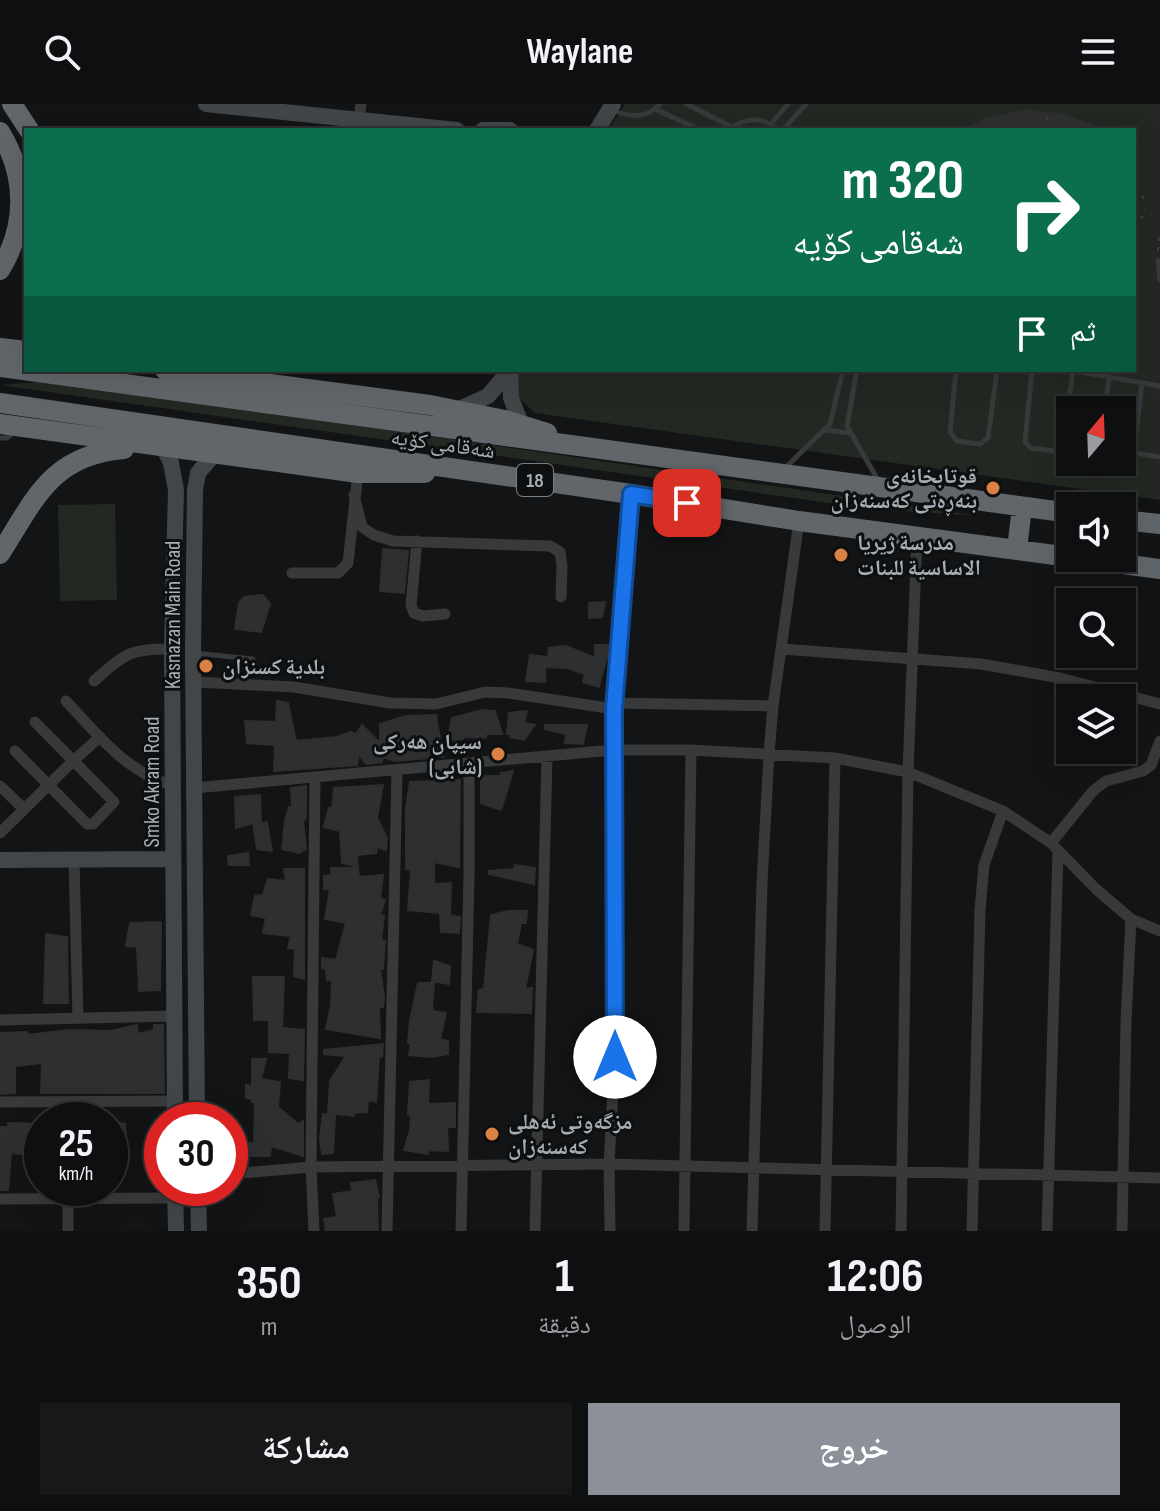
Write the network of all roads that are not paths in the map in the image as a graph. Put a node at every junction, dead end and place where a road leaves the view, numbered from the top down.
1 (12, 104) edge
2 (206, 104) edge
3 (686, 104) edge
4 (788, 104) edge
5 (806, 104) edge
6 (611, 107) edge
7 (657, 107) edge
8 (340, 111) edge
9 (360, 112) edge
10 (771, 124) junction
11 (28, 128) edge
12 (446, 128) edge
13 (598, 128) edge
14 (696, 128) edge
15 (730, 128) edge
16 (777, 128) edge
17 (782, 128) edge
18 (0, 132) edge
19 (1158, 260) road end
20 (0, 270) edge
21 (1160, 280) edge
22 (0, 348) edge
23 (24, 351) edge
24 (0, 367) edge
25 (24, 370) edge
26 (36, 372) edge
27 (180, 372) edge
28 (225, 372) edge
29 (508, 372) edge
30 (510, 372) edge
31 (843, 372) edge
32 (857, 372) edge
33 (956, 372) edge
34 (997, 372) edge
35 (1032, 372) edge
36 (1071, 372) edge
37 (1079, 372) edge
38 (1109, 379) junction
39 (250, 381) junction
40 (1142, 383) junction
41 (1160, 386) edge
42 (1106, 396) edge
43 (0, 403) edge
44 (457, 410) junction
45 (0, 424) edge
46 (521, 424) junction
47 (22, 427) junction
48 (826, 430) junction
49 (849, 433) junction
50 (1136, 436) edge
51 (0, 438) edge
52 (161, 446) junction
53 (584, 447) junction
54 (215, 453) junction
55 (1136, 453) edge
56 (1160, 457) edge
57 (461, 470) junction
58 (358, 473) junction
59 (780, 473) junction
60 (882, 488) junction
61 (631, 494) junction
62 (354, 495) junction
63 (1022, 507) junction
64 (1056, 511) edge
65 (799, 521) junction
66 (1136, 521) edge
67 (1160, 524) edge
68 (917, 536) junction
69 (417, 541) junction
70 (1017, 549) junction
71 (0, 554) edge
72 (1056, 555) edge
73 (1136, 566) edge
74 (1160, 569) edge
75 (292, 573) dead end
76 (561, 597) dead end
77 (445, 614) dead end
78 (172, 649) junction
79 (782, 649) junction
80 (193, 653) junction
81 (911, 658) junction
82 (253, 659) dead end
83 (94, 681) dead end
84 (194, 682) junction
85 (66, 701) dead end
86 (1160, 704) edge
87 (614, 706) junction
88 (773, 706) junction
89 (35, 722) dead end
90 (100, 737) junction
91 (1160, 741) edge
92 (613, 750) junction
93 (691, 750) junction
94 (15, 751) dead end
95 (769, 754) junction
96 (547, 757) junction
97 (835, 758) junction
98 (74, 760) junction
99 (469, 764) junction
100 (397, 771) junction
101 (908, 772) junction
102 (315, 777) junction
103 (48, 784) junction
104 (172, 785) junction
105 (0, 786) edge
106 (194, 788) junction
107 (23, 808) junction
108 (1003, 811) junction
109 (0, 833) edge
110 (1055, 847) junction
111 (173, 859) junction
112 (0, 860) edge
113 (74, 860) junction
114 (1131, 919) junction
115 (1160, 931) edge
116 (174, 1016) junction
117 (78, 1018) junction
118 (0, 1020) edge
119 (175, 1101) joint
120 (0, 1102) edge
121 (197, 1102) edge
122 (537, 1164) junction
123 (609, 1164) junction
124 (463, 1165) junction
125 (388, 1166) junction
126 (685, 1166) junction
127 (311, 1167) junction
128 (754, 1168) junction
129 (826, 1169) junction
130 (903, 1171) junction
131 (248, 1172) edge
132 (973, 1173) junction
133 (1048, 1175) junction
134 (1123, 1177) junction
135 (1160, 1178) edge
136 (0, 1199) edge
137 (24, 1199) edge
138 (68, 1206) edge
139 (175, 1206) edge
140 (198, 1206) edge
141 (68, 1231) edge
142 (176, 1231) edge
143 (199, 1231) edge
144 (314, 1231) edge
145 (387, 1231) edge
146 (461, 1231) edge
147 (535, 1231) edge
148 (610, 1231) edge
149 (684, 1231) edge
150 (752, 1231) edge
151 (825, 1231) edge
152 (901, 1231) edge
153 (972, 1231) edge
154 (1047, 1231) edge
155 (1122, 1231) edge

1 - 11 highway
2 - 8 street
3 - 15 lane
4 - 10 lane
5 - 17 lane
6 - 7 lane
6 - 13 street
7 - 14 lane
8 - 9 street
9 - 12 street
10 - 15 lane
10 - 16 lane
18 - 20 highway
19 - 21 lane
22 - 23 highway
24 - 25 highway, شەقامی کۆیە / 18
26 - 53 highway, شەقامی کۆیە / 18
27 - 39 highway
28 - 39 highway
29 - 44 street
30 - 46 street
31 - 48 lane
32 - 49 lane
33 - 34 lane
35 - 36 lane
37 - 38 lane
38 - 40 lane
38 - 42 lane
39 - 44 highway
40 - 41 lane
40 - 50 lane
43 - 57 highway, شەقامی کۆیە / 18
44 - 46 highway
45 - 47 highway
46 - 53 highway
47 - 51 lane
47 - 52 highway
48 - 49 lane
48 - 59 lane
49 - 60 lane
52 - 54 highway
52 - 71 highway
52 - 78 street, Smko Akram Road
53 - 59 highway, شەقامی کۆیە / 18
54 - 58 highway
54 - 80 street, Kasnazan Main Road
55 - 56 lane
57 - 58 highway
57 - 61 highway, شەقامی کۆیە / 18
58 - 62 street
59 - 60 highway, شەقامی کۆیە / 18
60 - 63 highway, شەقامی کۆیە / 18
61 - 65 highway, شەقامی کۆیە / 18
61 - 87 street
62 - 69 street
62 - 75 street
63 - 64 highway, شەقامی کۆیە / 18
63 - 70 highway
65 - 68 highway, شەقامی کۆیە / 18
65 - 79 street
66 - 67 highway
68 - 70 highway, شەقامی کۆیە / 18
68 - 81 street
69 - 76 street
69 - 77 street
70 - 72 highway, شەقامی کۆیە / 18
73 - 74 highway
78 - 83 street
78 - 104 street, Smko Akram Road
79 - 81 street
79 - 88 street
80 - 82 lane
80 - 84 street, Kasnazan Main Road
81 - 86 street
81 - 101 street
84 - 87 street
84 - 106 street, Kasnazan Main Road
85 - 90 street
87 - 88 street
87 - 92 street
88 - 95 street
89 - 98 street
90 - 98 street
90 - 104 street
91 - 110 street
92 - 93 street
92 - 96 street
92 - 123 street
93 - 95 street
93 - 126 street
94 - 103 street
95 - 97 street
95 - 128 street
96 - 99 street
96 - 122 street
97 - 101 street
97 - 129 street
98 - 103 street
98 - 103 street
99 - 100 street
99 - 124 street
100 - 102 street
100 - 125 street
101 - 108 street
101 - 130 street
102 - 106 street
102 - 127 street
103 - 107 street
104 - 111 street, Smko Akram Road
105 - 107 street
106 - 121 street, Kasnazan Main Road
107 - 109 street
108 - 110 street
108 - 132 street
110 - 114 street
110 - 133 street
111 - 113 street
111 - 116 street, Smko Akram Road
112 - 113 street
113 - 117 street
114 - 115 street
114 - 134 street
116 - 117 street
116 - 119 street, Smko Akram Road
117 - 118 street
119 - 120 street
122 - 123 street
122 - 124 street
122 - 147 street
123 - 126 street
123 - 148 street
124 - 125 street
124 - 146 street
125 - 127 street
125 - 145 street
126 - 128 street
126 - 149 street
127 - 131 street
127 - 144 street
128 - 129 street
128 - 150 street
129 - 130 street
129 - 151 street
130 - 132 street
130 - 152 street
132 - 133 street
132 - 153 street
133 - 134 street
133 - 154 street
134 - 135 street
134 - 155 street
136 - 137 street
138 - 141 street
139 - 142 street
140 - 143 street

